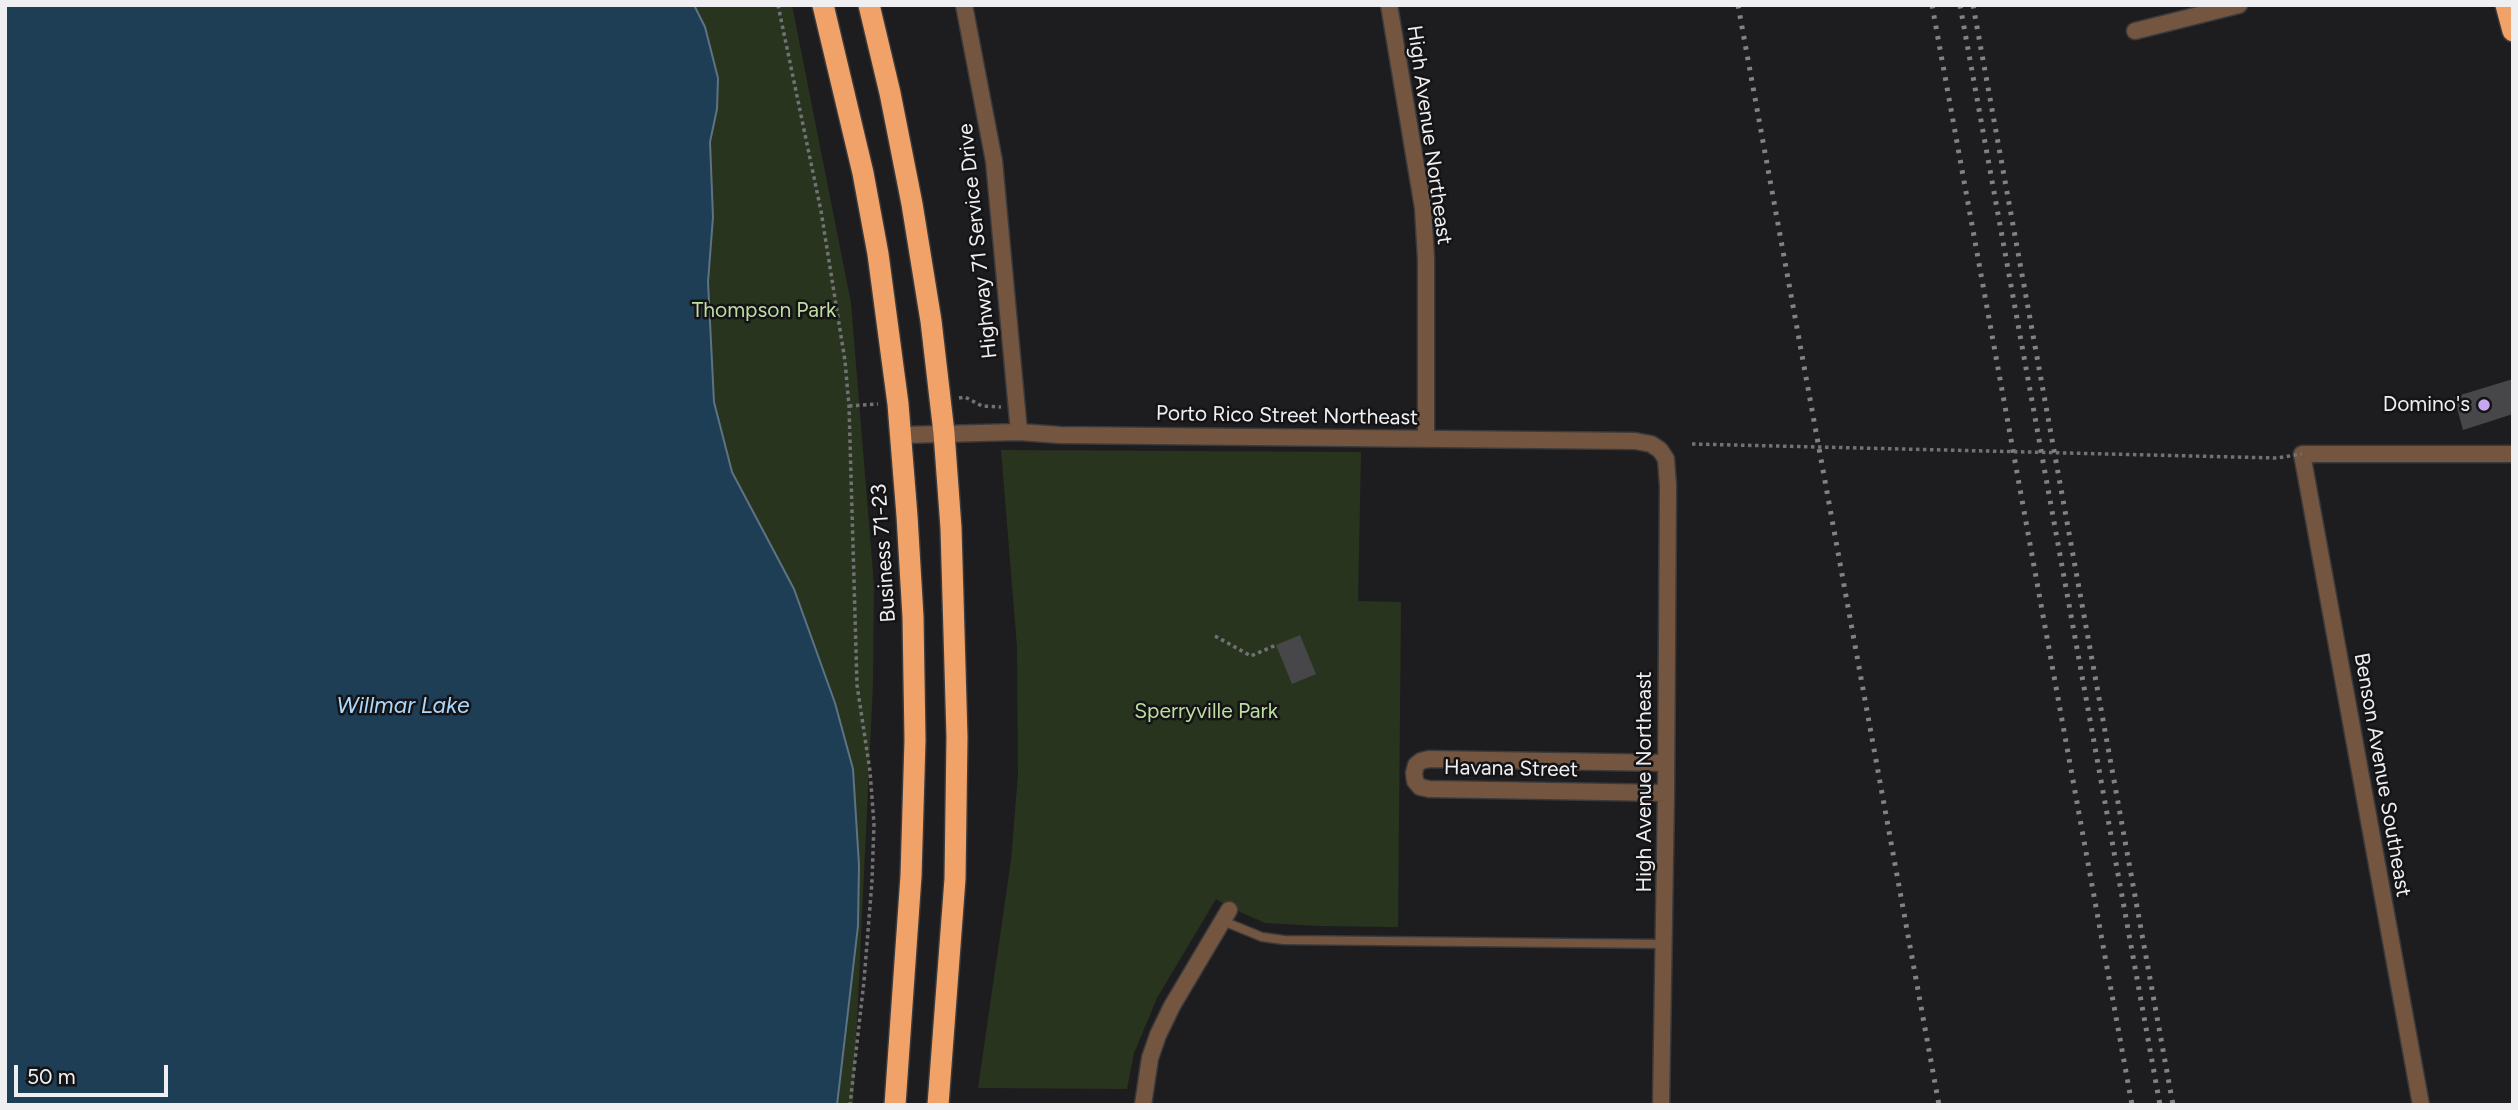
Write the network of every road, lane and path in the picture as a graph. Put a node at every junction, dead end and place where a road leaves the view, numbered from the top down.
1 (778, 5) edge
2 (823, 5) edge
3 (869, 5) edge
4 (964, 5) edge
5 (1390, 5) edge
6 (2239, 5) edge
7 (2506, 5) edge
8 (2135, 31) dead end
9 (2513, 31) edge
10 (1019, 432) junction
11 (944, 433) junction
12 (901, 435) junction
13 (1426, 439) junction
14 (1692, 444) dead end
15 (2302, 454) junction
16 (2513, 454) edge
17 (1666, 459) joint
18 (1215, 636) dead end
19 (1276, 645) dead end
20 (1666, 763) junction
21 (1667, 793) junction
22 (1226, 916) joint
23 (1664, 944) junction
24 (850, 1105) edge
25 (895, 1105) edge
26 (938, 1105) edge
27 (1143, 1105) edge
28 (1661, 1105) edge
29 (2421, 1105) edge

1 - 24 path
2 - 12 highway, Business 71-23
3 - 11 highway
4 - 10 street, Highway 71 Service Drive
5 - 13 street, High Avenue Northeast
6 - 8 street
7 - 9 highway
10 - 11 street, Porto Rico Street Northeast
10 - 13 street, Porto Rico Street Northeast
11 - 12 street, Porto Rico Street Northeast
11 - 26 highway
12 - 25 highway, Business 71-23
13 - 17 street, Porto Rico Street Northeast
14 - 15 path, bridge
15 - 16 street
15 - 29 street, Benson Avenue Southeast
17 - 20 street, High Avenue Northeast
18 - 19 path
20 - 21 street, High Avenue Northeast
20 - 21 street, Havana Street
21 - 23 street, High Avenue Northeast
22 - 23 lane
22 - 27 street
23 - 28 street, High Avenue Northeast

